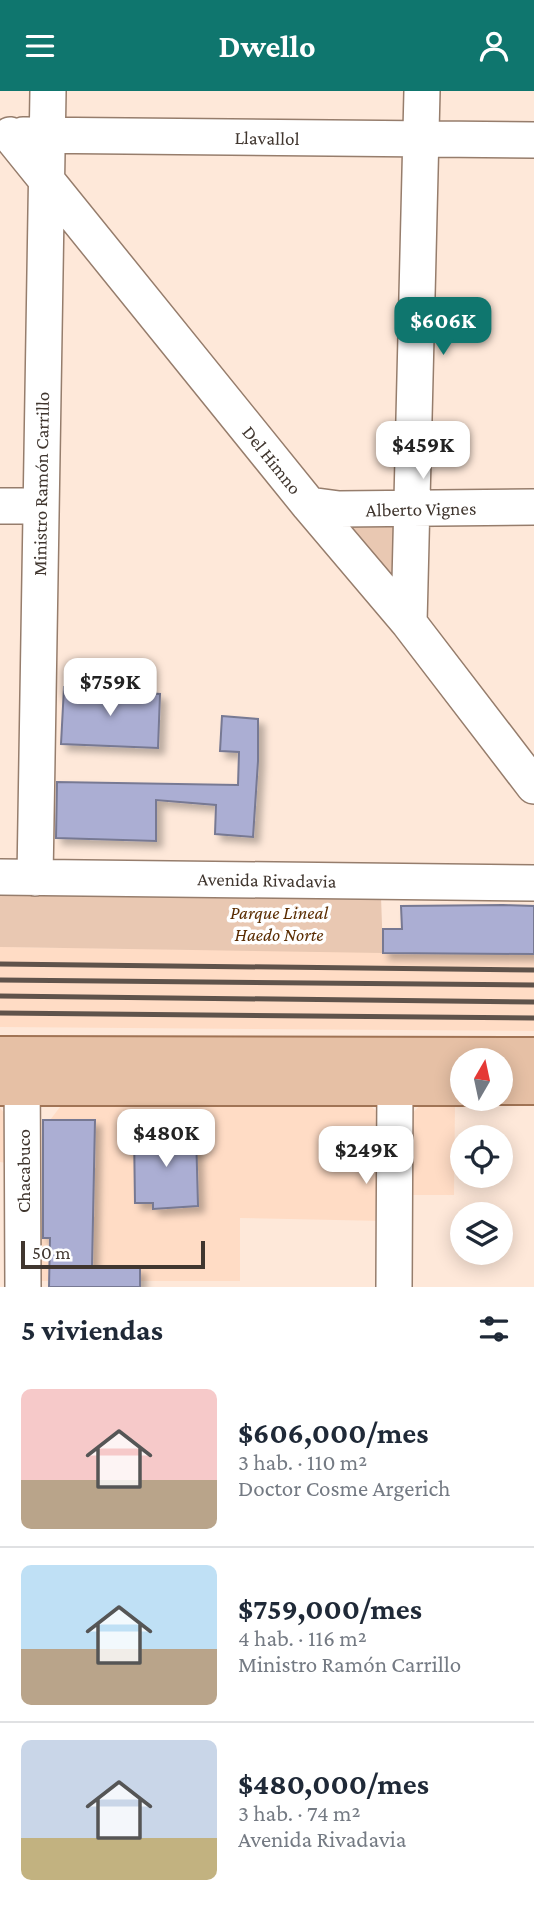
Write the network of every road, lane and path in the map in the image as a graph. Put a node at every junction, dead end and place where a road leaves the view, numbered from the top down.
1 (48, 91) edge
2 (422, 91) edge
3 (5, 135) edge
4 (47, 136) junction
5 (421, 139) junction
6 (534, 140) edge
7 (46, 180) junction
8 (309, 505) junction
9 (0, 506) edge
10 (40, 506) junction
11 (534, 507) edge
12 (411, 509) junction
13 (409, 623) junction
14 (534, 786) edge
15 (0, 877) edge
16 (35, 878) junction
17 (534, 883) edge
18 (534, 1057) edge
19 (11, 1071) edge
20 (534, 1085) edge
21 (395, 1086) junction
22 (450, 1086) edge
23 (513, 1086) edge
24 (23, 1287) edge
25 (394, 1287) edge

1 - 4 street, Ministro Ramón Carrillo
2 - 5 street
3 - 4 street, Llavallol
3 - 7 street, Del Himno
4 - 5 street, Llavallol
4 - 7 street, Ministro Ramón Carrillo
5 - 6 street, Llavallol
5 - 12 street
7 - 8 street, Del Himno
7 - 10 street, Ministro Ramón Carrillo
8 - 12 street, Alberto Vignes
8 - 13 street, Del Himno
9 - 10 street
10 - 16 street, Ministro Ramón Carrillo
11 - 12 street, Alberto Vignes
12 - 13 street
13 - 14 street, Del Himno
15 - 16 street, Avenida Rivadavia
16 - 17 street, Avenida Rivadavia
18 - 19 main road
19 - 21 main road
19 - 24 street, Chacabuco
20 - 23 main road
21 - 22 main road
21 - 25 street

